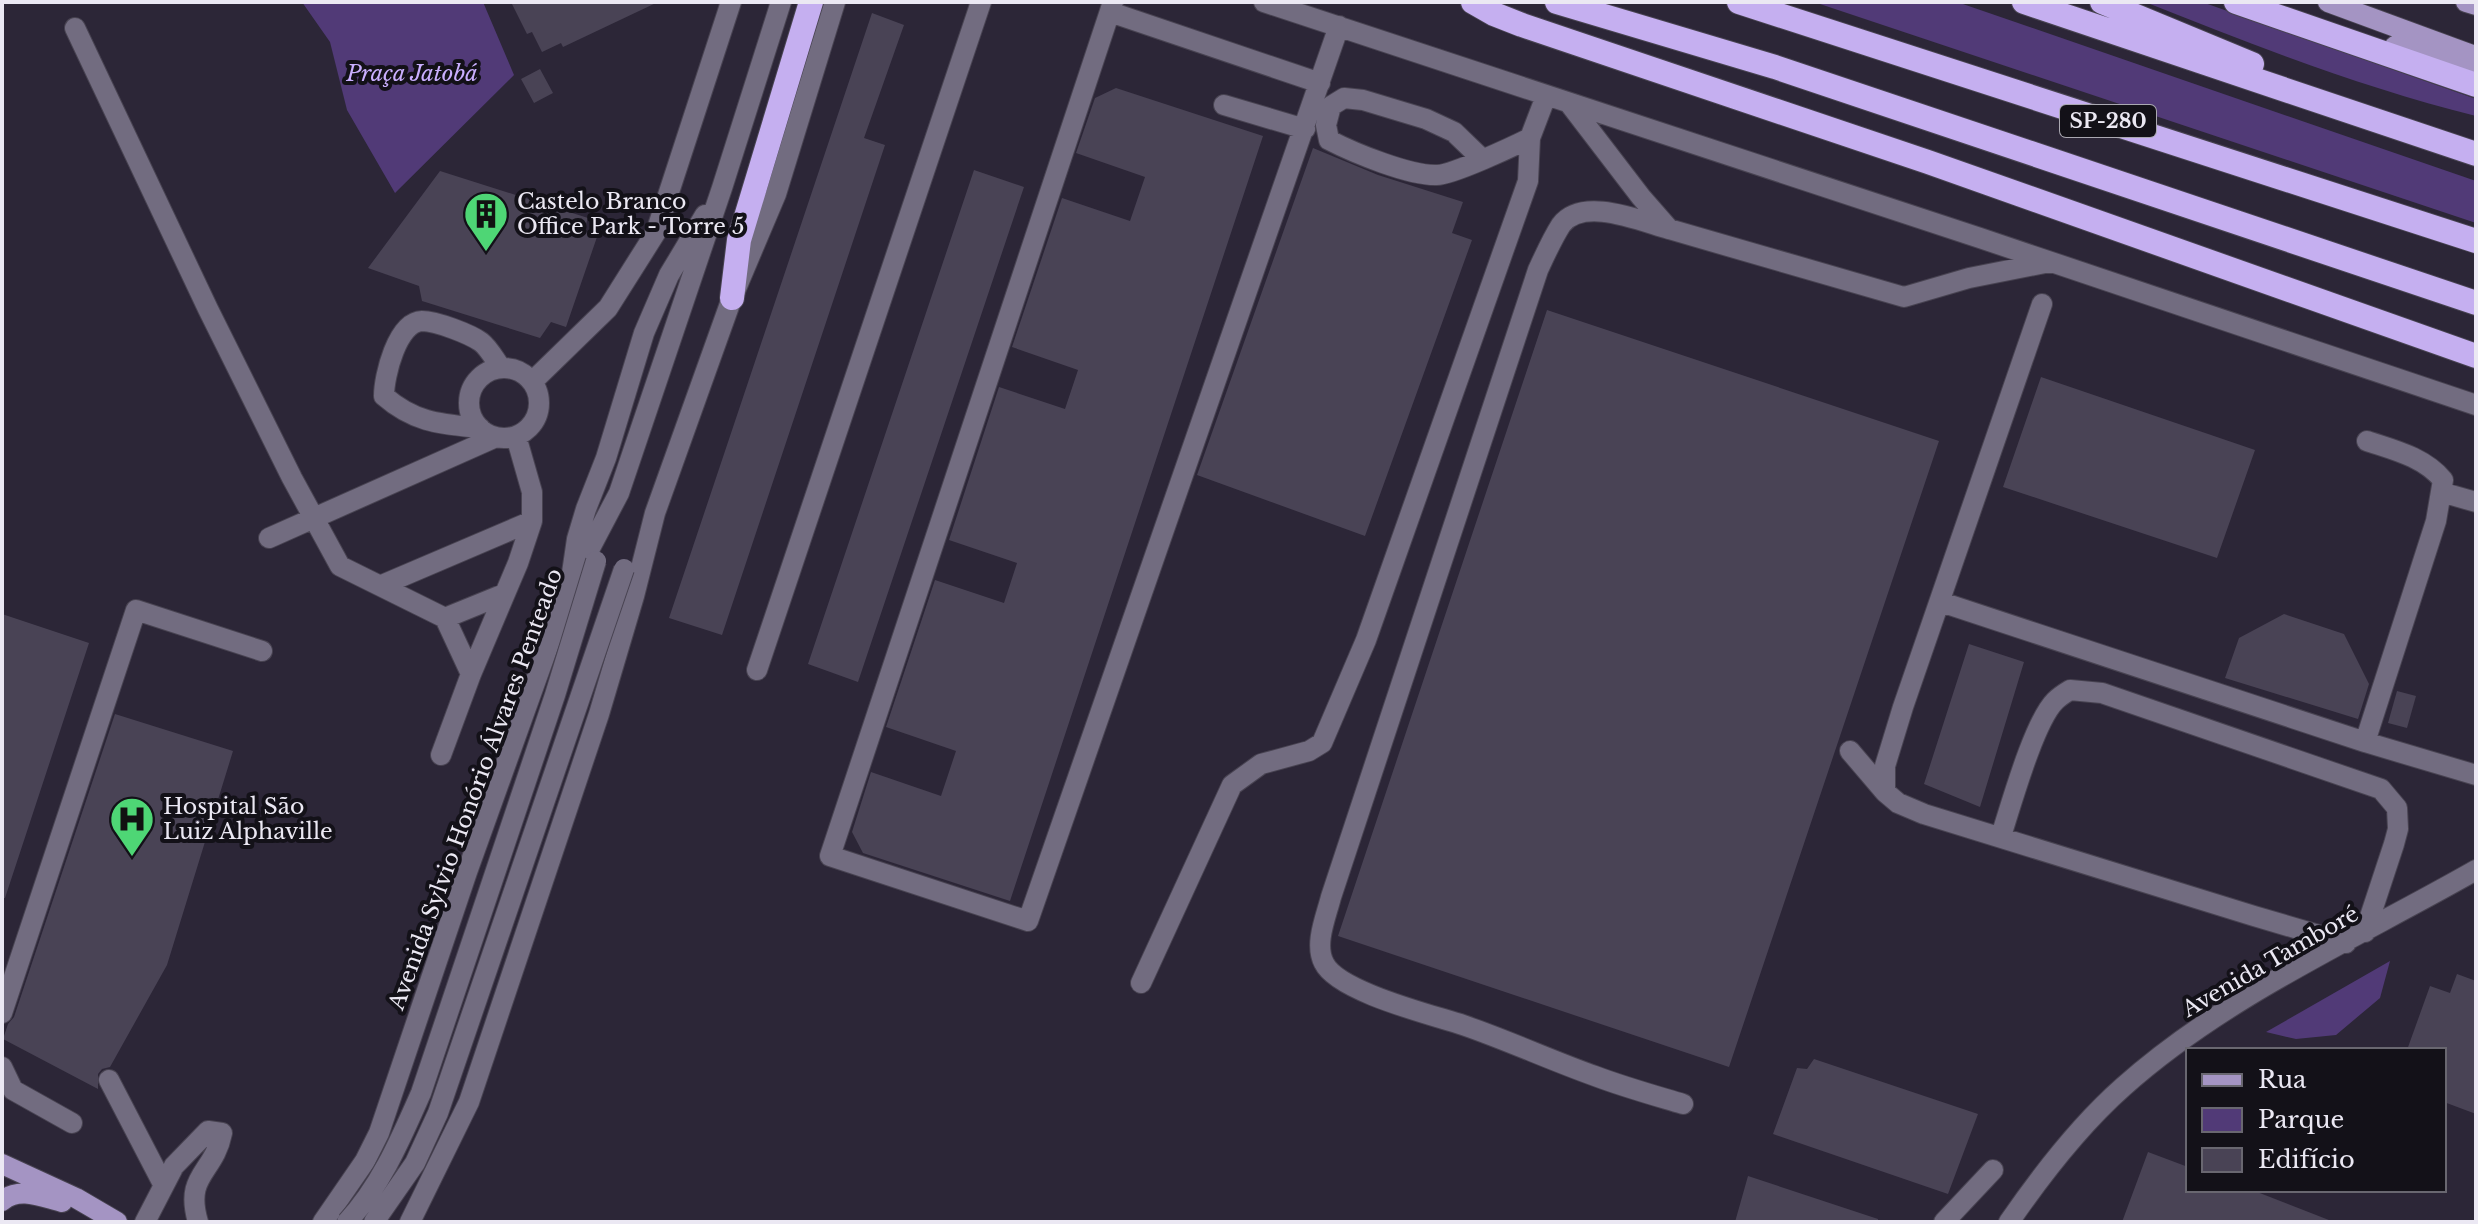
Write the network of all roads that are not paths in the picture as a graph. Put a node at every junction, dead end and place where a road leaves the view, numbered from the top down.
1 (781, 2) edge
2 (811, 2) edge
3 (835, 2) edge
4 (981, 2) edge
5 (1264, 2) edge
6 (1473, 2) edge
7 (1557, 2) edge
8 (1739, 2) edge
9 (2024, 2) edge
10 (2102, 2) edge
11 (2328, 2) edge
12 (2466, 2) edge
13 (2240, 4) edge
14 (728, 5) edge
15 (2476, 5) edge
16 (1112, 7) edge
17 (1339, 26) junction
18 (75, 28) dead end
19 (2476, 57) edge
20 (2476, 68) edge
21 (1320, 83) junction
22 (2476, 85) edge
23 (1546, 96) junction
24 (1569, 103) junction
25 (1224, 105) dead end
26 (1305, 129) junction
27 (2404, 131) junction
28 (1530, 138) junction
29 (2476, 154) edge
30 (1482, 159) junction
31 (722, 188) junction
32 (1669, 229) junction
33 (2476, 241) edge
34 (2051, 262) junction
35 (732, 298) junction
36 (2476, 303) edge
37 (2042, 304) dead end
38 (2476, 356) edge
39 (501, 368) junction
40 (533, 381) junction
41 (2476, 405) edge
42 (497, 434) junction
43 (2367, 441) dead end
44 (2441, 492) junction
45 (619, 493) junction
46 (2476, 502) edge
47 (655, 513) junction
48 (315, 519) junction
49 (532, 521) junction
50 (269, 538) dead end
51 (382, 585) junction
52 (569, 588) junction
53 (504, 594) junction
54 (1941, 602) junction
55 (445, 618) junction
56 (262, 651) dead end
57 (757, 670) dead end
58 (471, 674) junction
59 (2365, 742) junction
60 (1850, 751) dead end
61 (441, 755) dead end
62 (2476, 775) edge
63 (1885, 792) junction
64 (2001, 836) junction
65 (2476, 870) edge
66 (2365, 932) junction
67 (2346, 943) junction
68 (1141, 983) dead end
69 (2, 1013) edge
70 (2, 1067) edge
71 (109, 1080) dead end
72 (1683, 1104) dead end
73 (387, 1113) junction
74 (72, 1123) dead end
75 (451, 1141) junction
76 (2, 1164) edge
77 (1993, 1170) dead end
78 (163, 1184) junction
79 (2, 1201) edge
80 (97, 1212) junction
81 (117, 1222) edge
82 (145, 1222) edge
83 (198, 1222) edge
84 (323, 1222) edge
85 (347, 1222) edge
86 (374, 1222) edge
87 (410, 1222) edge
88 (1944, 1222) edge
89 (2009, 1222) edge

1 - 31 street, Avenida Sylvio Honório Álvares Penteado
2 - 35 highway
3 - 35 street
4 - 57 street
5 - 17 street
6 - 38 highway
7 - 36 highway
8 - 33 highway, SP-280
9 - 27 highway
10 - 27 highway
11 - 19 main road
12 - 15 main road
13 - 20 main road
13 - 22 highway
14 - 40 street
16 - 21 street
16 - 26 street
17 - 21 street
17 - 23 street
18 - 48 street
21 - 26 street
23 - 24 street
23 - 28 street
24 - 32 street
24 - 34 street
25 - 26 street
27 - 29 highway
28 - 30 street
28 - 68 street
30 - 30 street
31 - 45 street, Avenida Sylvio Honório Álvares Penteado
31 - 52 street
32 - 34 street
32 - 72 street
34 - 41 street
35 - 47 street
37 - 54 street
39 - 40 street
39 - 42 street
39 - 42 street
40 - 42 street
42 - 48 street
42 - 49 street
43 - 44 street
44 - 46 street
44 - 59 street
45 - 52 street, Avenida Sylvio Honório Álvares Penteado
45 - 85 street, bridge
47 - 75 street
47 - 86 street, bridge
48 - 50 street
48 - 51 street
49 - 51 street
49 - 53 street
51 - 55 street
52 - 73 street, Avenida Sylvio Honório Álvares Penteado
53 - 55 street
53 - 58 street
54 - 59 street
54 - 63 street
55 - 58 street
56 - 69 street
58 - 61 street
59 - 62 street
60 - 63 street
63 - 64 street
64 - 66 street
64 - 67 street
65 - 66 street, Avenida Tamboré
66 - 67 street, Avenida Tamboré
67 - 89 street, Avenida Tamboré
70 - 74 street
71 - 78 street
73 - 75 street
73 - 84 street, Avenida Sylvio Honório Álvares Penteado
75 - 87 street
76 - 80 main road
77 - 88 street
78 - 82 street
78 - 83 street
79 - 80 main road
80 - 81 main road

